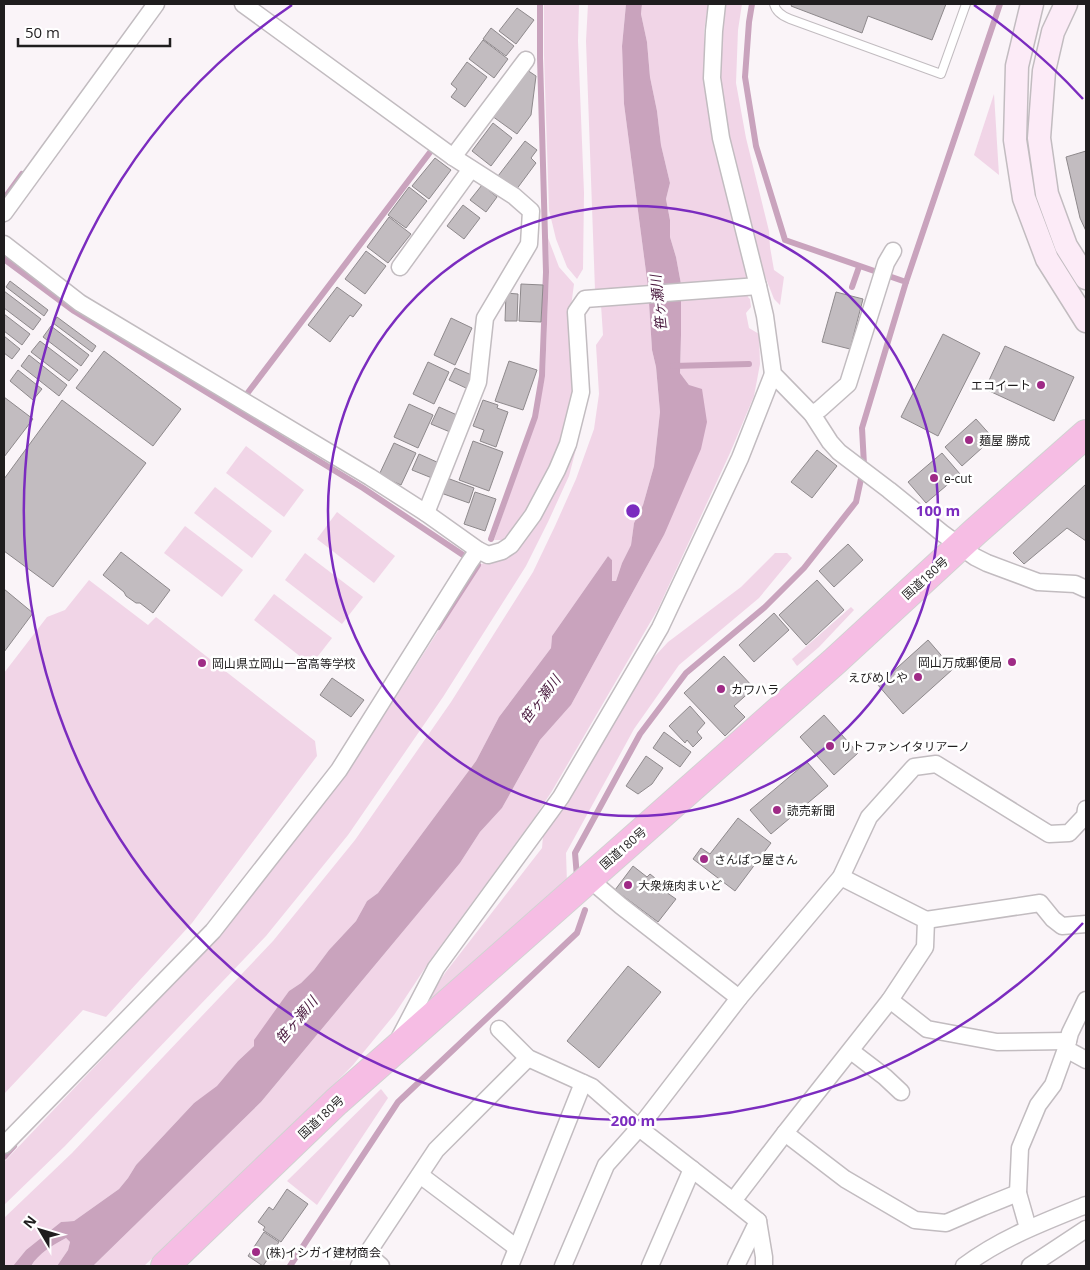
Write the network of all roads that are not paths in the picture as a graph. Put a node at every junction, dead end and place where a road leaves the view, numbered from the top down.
1 (156, 4) edge
2 (243, 4) edge
3 (717, 4) edge
4 (774, 4) edge
5 (966, 4) edge
6 (1032, 4) edge
7 (1066, 4) edge
8 (526, 60) dead end
9 (453, 157) junction
10 (471, 169) junction
11 (4, 213) edge
12 (4, 244) edge
13 (890, 257) dead end
14 (400, 268) dead end
15 (1086, 278) edge
16 (754, 286) junction
17 (1086, 321) edge
18 (772, 374) junction
19 (812, 414) junction
20 (1086, 434) edge
21 (426, 513) junction
22 (960, 546) junction
23 (474, 556) junction
24 (1086, 589) edge
25 (1086, 809) edge
26 (841, 877) junction
27 (588, 878) junction
28 (926, 920) junction
29 (1086, 924) edge
30 (740, 998) junction
31 (890, 1000) junction
32 (1086, 1000) edge
33 (499, 1029) dead end
34 (1067, 1045) junction
35 (851, 1051) junction
36 (392, 1052) junction
37 (528, 1058) junction
38 (1086, 1060) edge
39 (583, 1083) junction
40 (901, 1092) dead end
41 (639, 1128) junction
42 (784, 1132) junction
43 (4, 1145) edge
44 (692, 1169) junction
45 (420, 1175) junction
46 (1018, 1193) junction
47 (733, 1201) junction
48 (1086, 1206) edge
49 (758, 1222) junction
50 (1028, 1228) junction
51 (1086, 1229) edge
52 (517, 1248) junction
53 (363, 1260) edge
54 (165, 1266) edge
55 (381, 1266) edge
56 (510, 1266) edge
57 (563, 1266) edge
58 (650, 1266) edge
59 (736, 1266) edge
60 (764, 1266) edge
61 (964, 1266) edge
62 (1032, 1266) edge

1 - 11 street
2 - 9 street
3 - 16 street
4 - 5 lane
6 - 17 street
7 - 15 street
8 - 9 street
9 - 10 street
10 - 14 street
10 - 21 street
12 - 21 street
13 - 19 street
16 - 18 street
16 - 23 street
18 - 19 street
18 - 36 street
19 - 22 street
20 - 22 highway, 国道180号
21 - 23 street
22 - 24 street
22 - 27 highway, 国道180号
23 - 43 street
25 - 26 street
26 - 28 street
26 - 30 street
27 - 30 street
27 - 36 highway, 国道180号
28 - 29 street
28 - 31 street
30 - 41 street
31 - 34 street
31 - 35 street
32 - 34 street
33 - 37 street
34 - 38 street
34 - 46 street
35 - 40 street
35 - 42 street
36 - 54 highway, 国道180号
37 - 39 street
37 - 45 street
39 - 41 street
39 - 52 street
41 - 44 street
41 - 57 street
42 - 46 street
42 - 47 street
44 - 47 street
44 - 58 street
45 - 52 street
45 - 53 street
46 - 50 street
47 - 49 street
48 - 50 street
49 - 59 street
49 - 60 street
50 - 61 street
51 - 62 street
52 - 56 street
53 - 55 street

